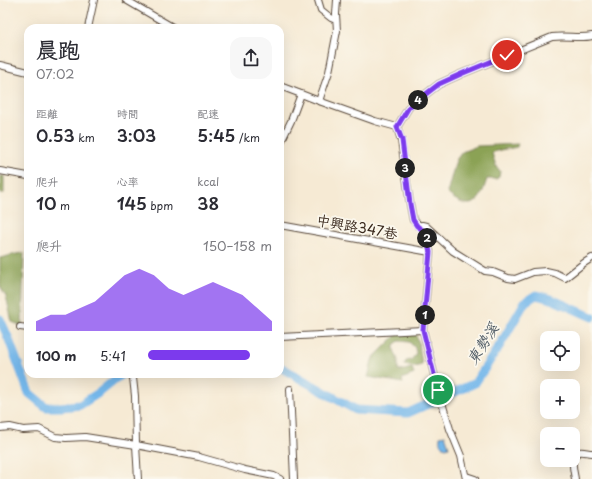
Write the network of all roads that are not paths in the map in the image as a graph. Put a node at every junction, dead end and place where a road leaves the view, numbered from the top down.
1 (94, 0) edge
2 (126, 0) edge
3 (318, 0) edge
4 (337, 0) edge
5 (336, 20) junction
6 (89, 24) edge
7 (167, 24) edge
8 (592, 36) edge
9 (0, 66) edge
10 (24, 71) edge
11 (284, 88) edge
12 (301, 94) junction
13 (319, 101) junction
14 (397, 127) junction
15 (284, 136) edge
16 (0, 171) edge
17 (24, 175) edge
18 (284, 226) edge
19 (418, 226) junction
20 (430, 252) junction
21 (592, 258) edge
22 (20, 327) dead end
23 (24, 328) edge
24 (423, 330) junction
25 (284, 337) edge
26 (133, 378) edge
27 (290, 389) dead end
28 (0, 428) edge
29 (136, 445) junction
30 (592, 453) edge
31 (466, 478) edge
32 (138, 479) edge
33 (280, 479) edge
34 (294, 479) edge
35 (475, 479) edge
36 (575, 479) edge

1 - 6 street
2 - 7 street
3 - 5 street
4 - 5 street
5 - 13 street
8 - 14 street
9 - 10 street
11 - 12 street
12 - 13 street
12 - 15 street
13 - 14 street
14 - 19 street
16 - 17 street
18 - 20 street, 中興路347巷
19 - 20 street
19 - 21 street
20 - 24 street
22 - 23 street
24 - 25 street
24 - 31 street
26 - 29 street
27 - 34 street
28 - 29 street
29 - 32 street
29 - 33 street
30 - 36 street
31 - 35 street

